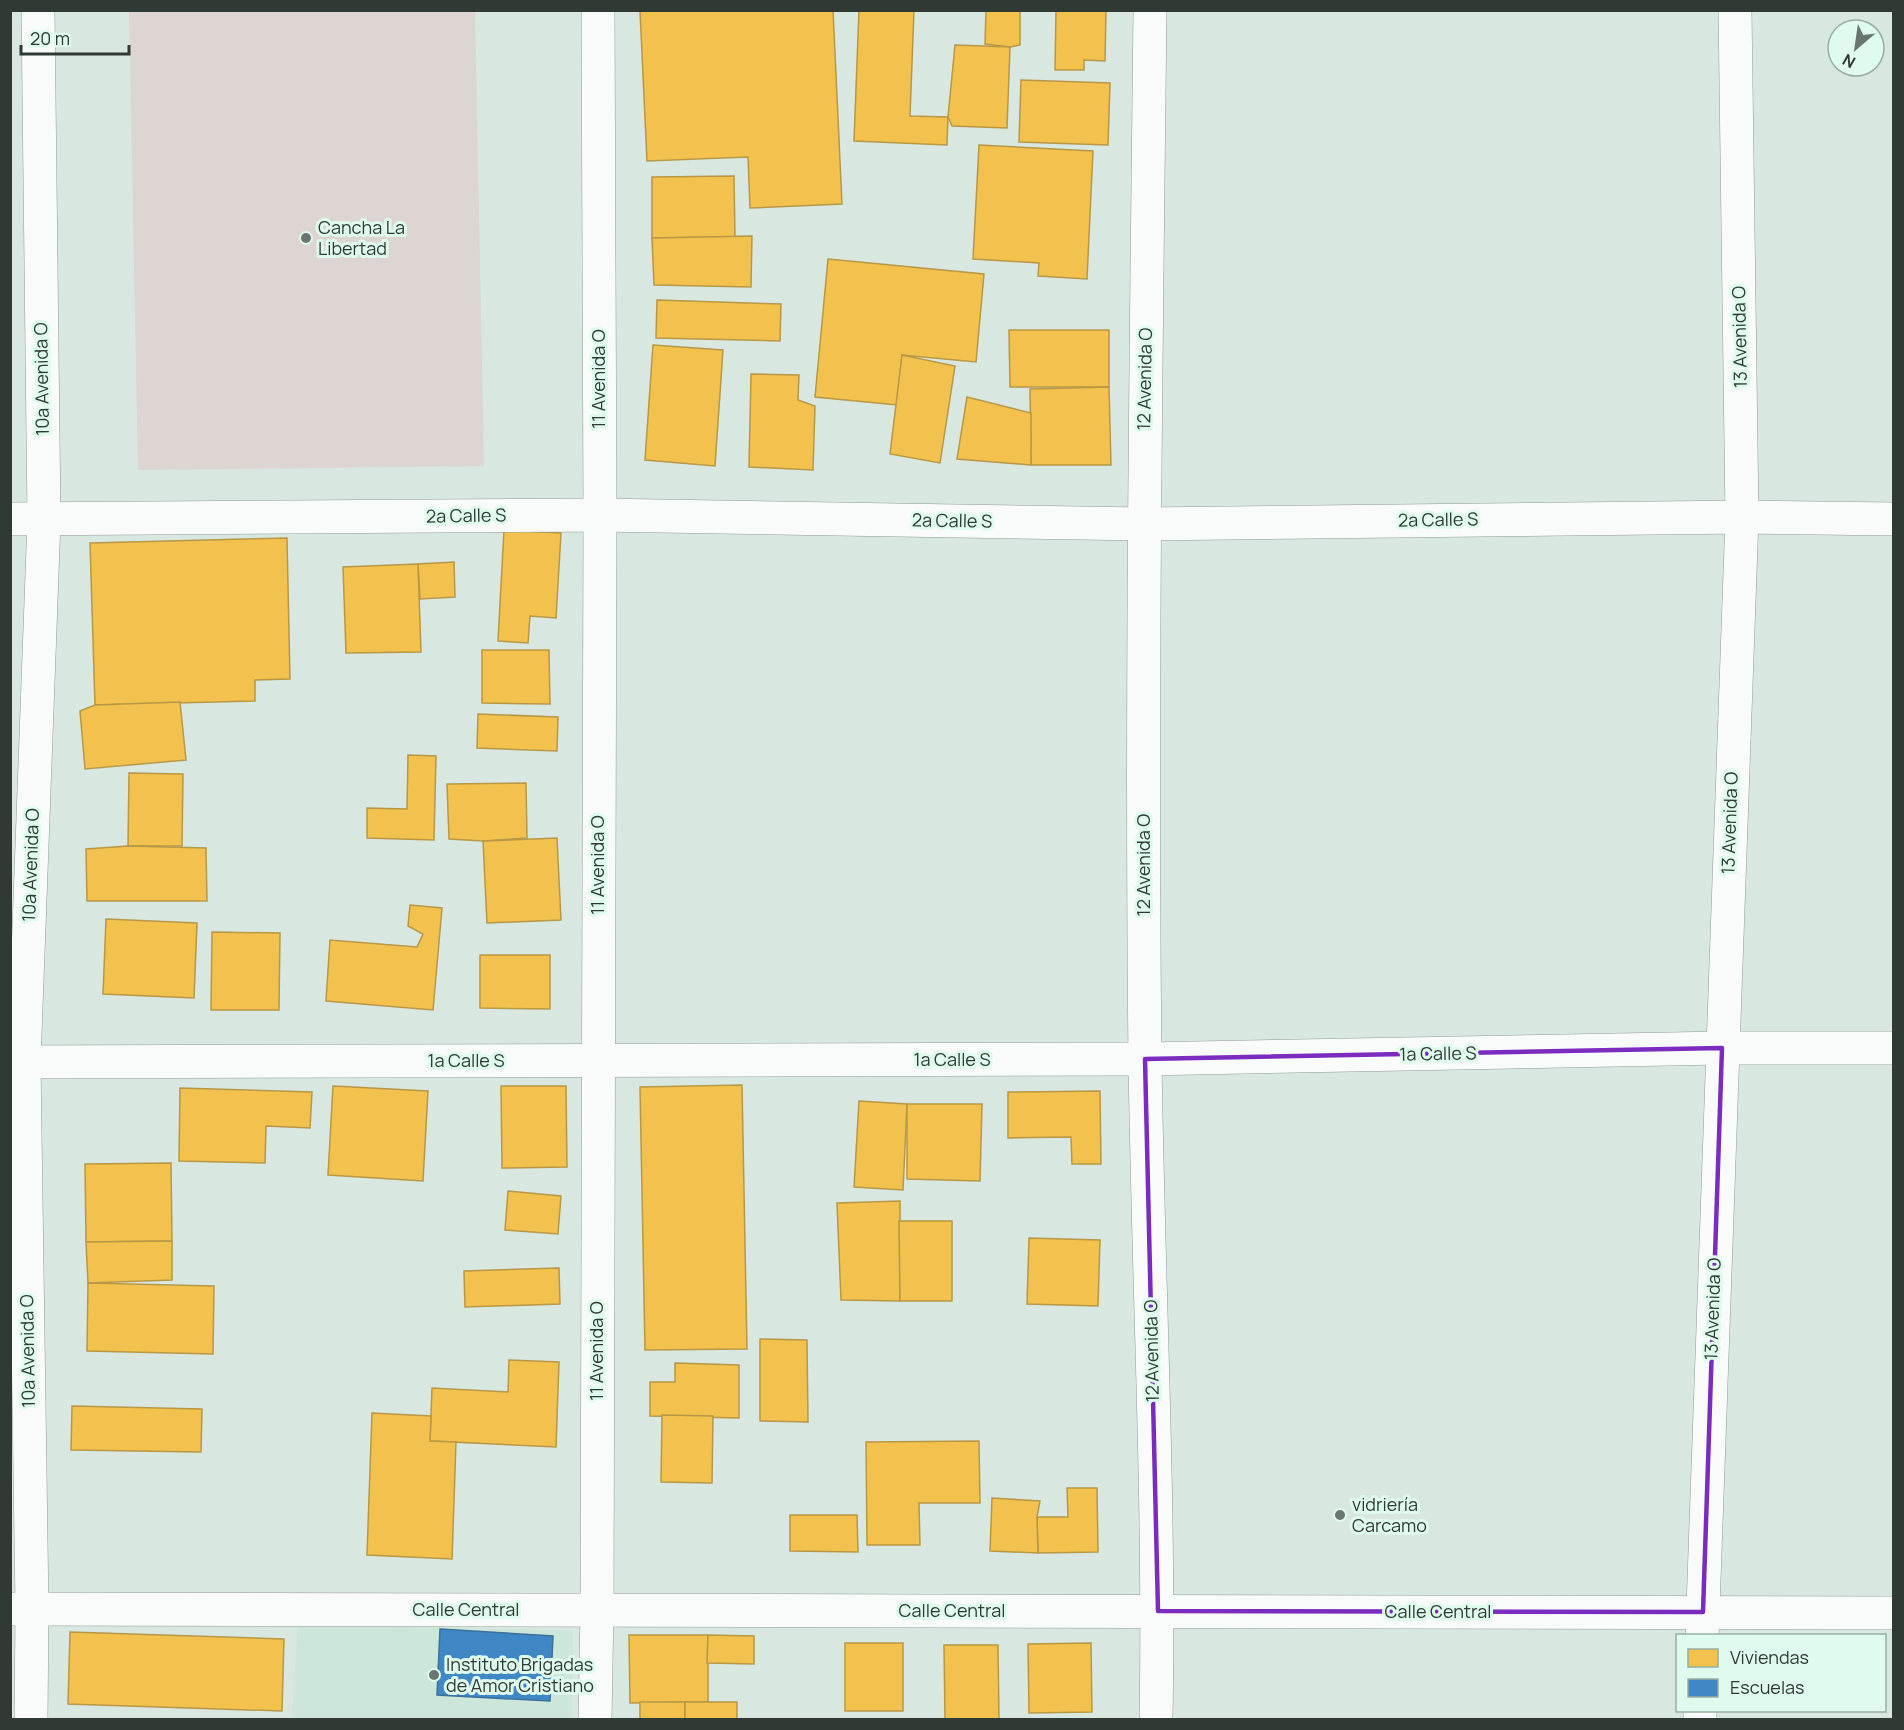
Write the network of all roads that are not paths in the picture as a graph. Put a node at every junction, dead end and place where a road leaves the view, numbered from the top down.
1 (38, 10) edge
2 (598, 10) edge
3 (1150, 10) edge
4 (1735, 10) edge
5 (600, 515) junction
6 (1742, 517) junction
7 (10, 519) edge
8 (1893, 519) edge
9 (44, 520) junction
10 (1144, 524) junction
11 (1722, 1048) junction
12 (1893, 1048) edge
13 (1145, 1059) junction
14 (597, 1061) junction
15 (17, 1062) edge
16 (21, 1609) edge
17 (597, 1610) junction
18 (1158, 1611) junction
19 (1893, 1613) edge
20 (1702, 1624) edge
21 (31, 1719) edge
22 (595, 1719) edge
23 (1156, 1719) edge

1 - 9 street, 10a Avenida O
2 - 5 street, 11 Avenida O
3 - 10 street, 12 Avenida O
4 - 6 street, 13 Avenida O
5 - 9 street, 2a Calle S
5 - 10 street, 2a Calle S
5 - 14 street, 11 Avenida O
6 - 8 street, 2a Calle S
6 - 10 street, 2a Calle S
6 - 11 street, 13 Avenida O
7 - 9 street, 2a Calle S
9 - 15 street, 10a Avenida O
10 - 13 street, 12 Avenida O
11 - 12 street, 1a Calle S
11 - 13 street, 1a Calle S
11 - 20 street, 13 Avenida O
13 - 14 street, 1a Calle S
13 - 18 street, 12 Avenida O
14 - 15 street, 1a Calle S
14 - 17 street, 11 Avenida O
15 - 16 street, 10a Avenida O
16 - 17 street, Calle Central
16 - 21 street, 10a Avenida O
17 - 18 street, Calle Central
17 - 22 street, 11 Avenida O
18 - 20 street, Calle Central
18 - 23 street, 12 Avenida O
19 - 20 street, Calle Central

